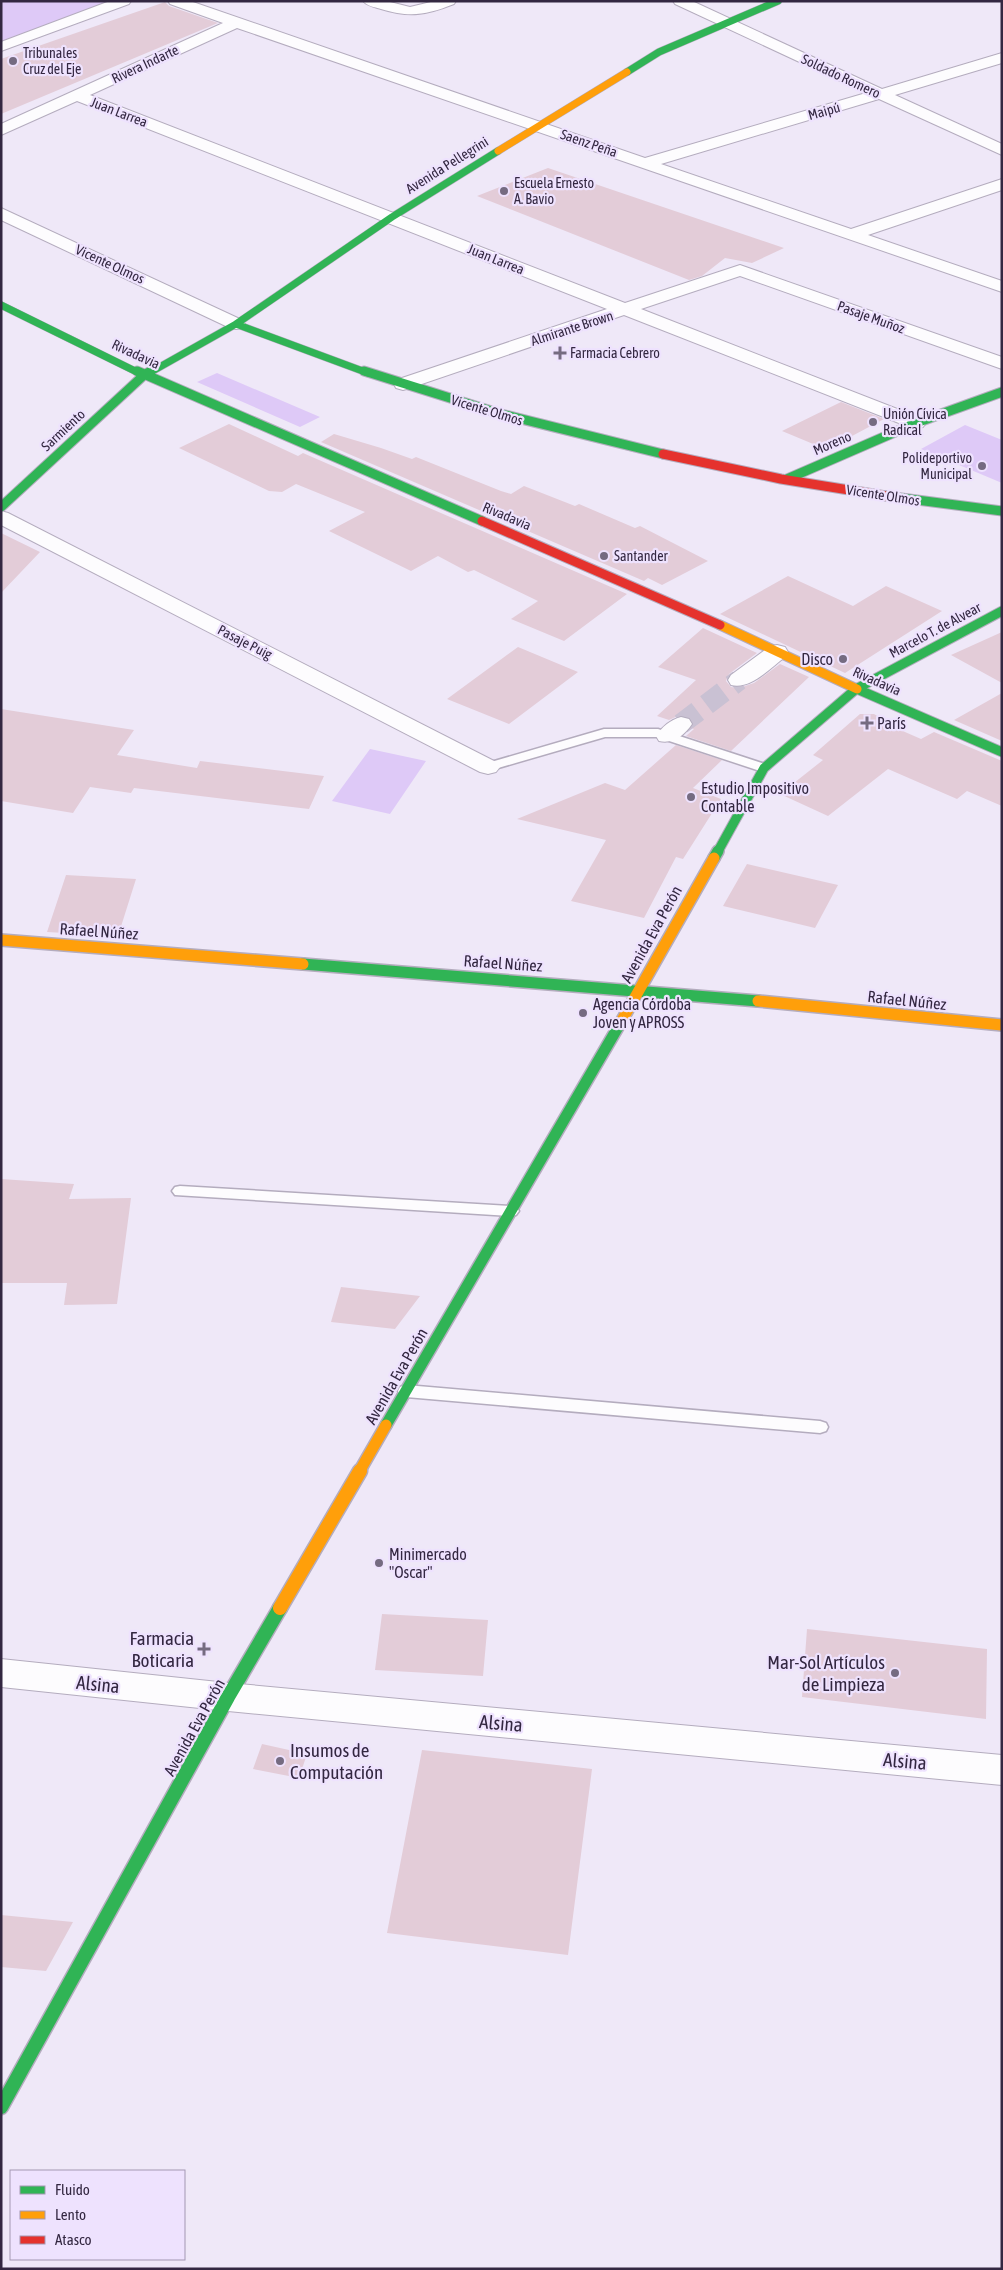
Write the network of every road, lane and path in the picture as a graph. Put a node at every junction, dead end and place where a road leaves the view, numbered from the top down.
1 (124, 1) edge
2 (175, 1) edge
3 (370, 1) edge
4 (449, 1) edge
5 (680, 1) edge
6 (778, 1) edge
7 (235, 23) junction
8 (727, 23) junction
9 (1, 47) edge
10 (1002, 58) edge
11 (880, 94) junction
12 (76, 95) junction
13 (539, 126) junction
14 (1, 130) edge
15 (1002, 150) edge
16 (646, 163) junction
17 (1002, 184) edge
18 (1, 213) edge
19 (392, 217) junction
20 (851, 235) junction
21 (740, 270) joint
22 (1002, 287) edge
23 (1, 305) edge
24 (626, 310) junction
25 (18, 313) junction
26 (1, 319) edge
27 (236, 324) junction
28 (1002, 363) edge
29 (144, 375) junction
30 (403, 384) junction
31 (1002, 392) edge
32 (916, 423) junction
33 (787, 479) junction
34 (1, 507) edge
35 (1002, 511) edge
36 (1, 517) edge
37 (1002, 611) edge
38 (777, 652) junction
39 (739, 680) tunnel mouth
40 (856, 689) junction
41 (1002, 752) edge
42 (488, 767) joint
43 (764, 768) junction
44 (1, 940) edge
45 (640, 990) junction
46 (1002, 1025) edge
47 (180, 1190) dead end
48 (511, 1211) junction
49 (406, 1391) junction
50 (820, 1426) dead end
51 (1, 1673) edge
52 (228, 1697) junction
53 (1002, 1770) edge
54 (1, 2107) edge

1 - 9 street
2 - 7 street, Saenz Peña
3 - 4 street
5 - 8 street, Soldado Romero
6 - 8 street, Avenida Pellegrini
7 - 12 street, Rivera Indarte
7 - 13 street, Saenz Peña
8 - 11 street, Soldado Romero
8 - 13 street, Avenida Pellegrini
10 - 11 street, Maipú
11 - 15 street, Soldado Romero
11 - 16 street, Maipú
12 - 14 street, Rivera Indarte
12 - 19 street, Juan Larrea
13 - 16 street, Saenz Peña
13 - 19 street, Avenida Pellegrini
16 - 20 street, Saenz Peña
17 - 20 street
18 - 27 street, Vicente Olmos
19 - 24 street, Juan Larrea
19 - 27 street, Avenida Pellegrini
20 - 22 street, Saenz Peña
21 - 24 street, Almirante Brown
21 - 28 street, Pasaje Muñoz
23 - 25 street, Rivadavia
24 - 30 street, Almirante Brown
24 - 32 street, Juan Larrea
25 - 26 street
25 - 29 street, Rivadavia
27 - 29 street, Avenida Pellegrini
27 - 30 street, Vicente Olmos
29 - 34 street, Sarmiento
29 - 38 street, Rivadavia
30 - 33 street, Vicente Olmos
31 - 32 street, Moreno
32 - 33 street, Moreno
33 - 35 street, Vicente Olmos
36 - 42 street, Pasaje Puig
37 - 40 street, Marcelo T. de Alvear
38 - 39 street
38 - 40 street, Rivadavia
40 - 41 street, Rivadavia
40 - 43 street, Avenida Eva Perón
42 - 43 lane
43 - 45 street, Avenida Eva Perón
44 - 45 street, Rafael Núñez
45 - 46 street, Rafael Núñez
45 - 48 street, Avenida Eva Perón
47 - 48 lane
48 - 49 street, Avenida Eva Perón
49 - 50 lane
49 - 52 street, Avenida Eva Perón
51 - 52 street, Alsina
52 - 53 street, Alsina
52 - 54 street, Avenida Eva Perón

